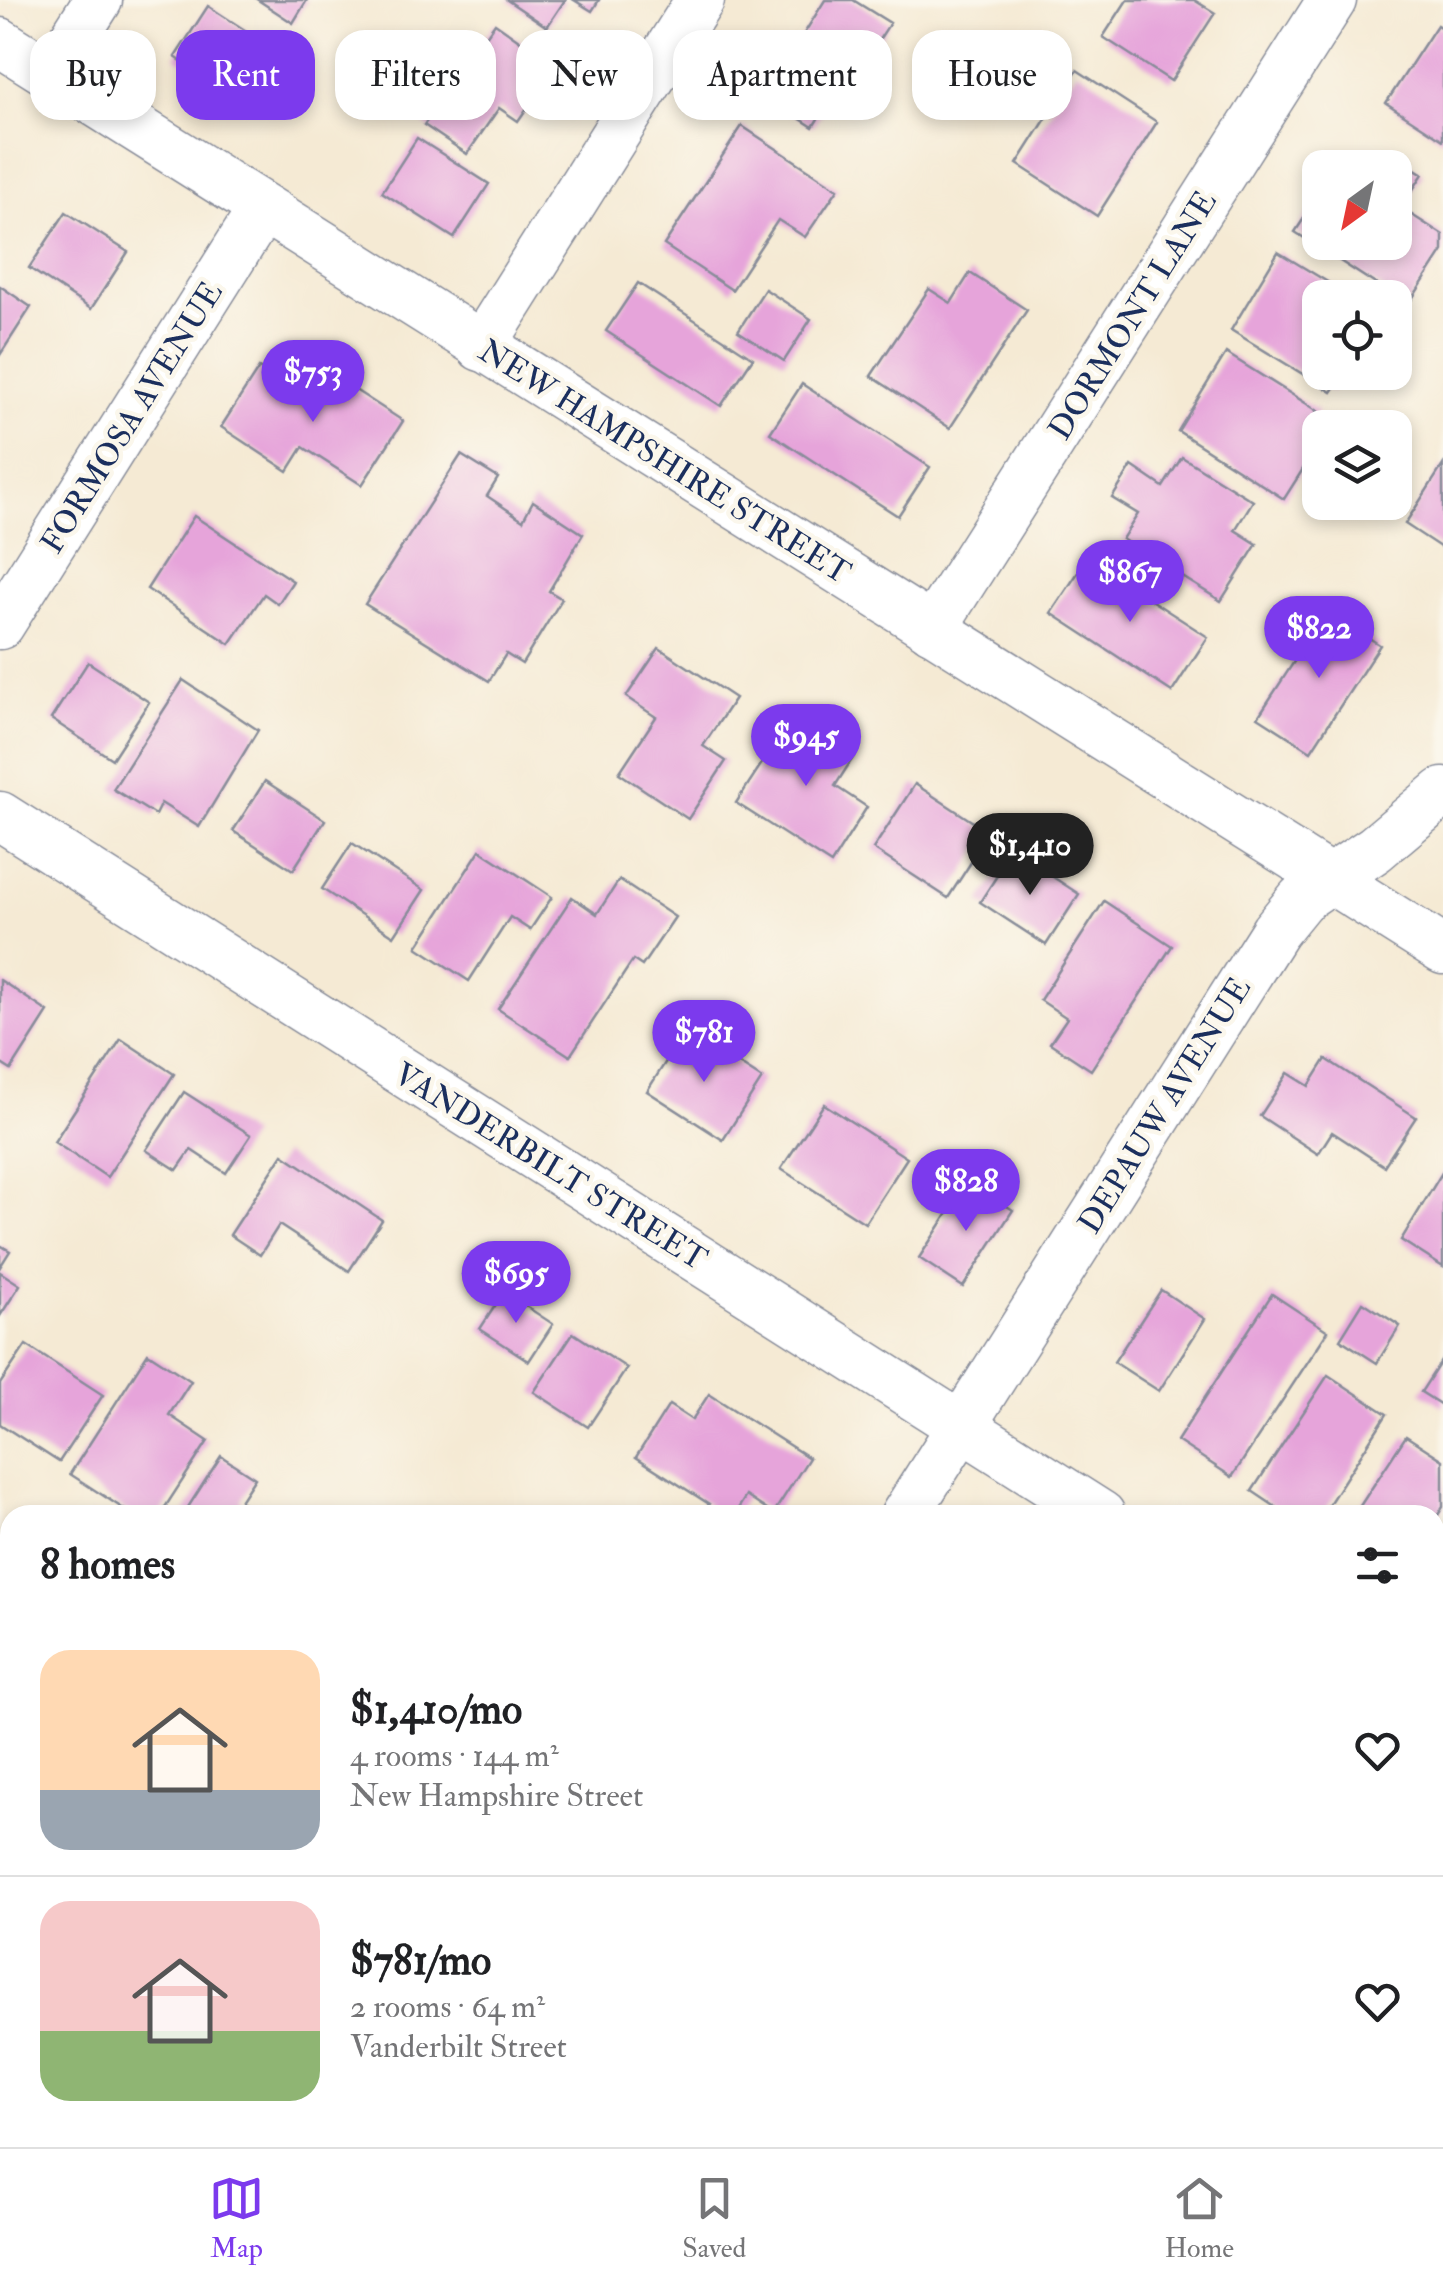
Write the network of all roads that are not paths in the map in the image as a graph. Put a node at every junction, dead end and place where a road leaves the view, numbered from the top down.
1 (98, 0) edge
2 (700, 0) edge
3 (1332, 0) edge
4 (79, 30) edge
5 (0, 42) edge
6 (30, 61) edge
7 (123, 120) edge
8 (263, 208) junction
9 (481, 346) junction
10 (0, 625) edge
11 (932, 629) junction
12 (1443, 792) edge
13 (0, 816) edge
14 (1330, 879) junction
15 (1443, 950) edge
16 (961, 1426) junction
17 (911, 1505) edge
18 (1086, 1505) edge

1 - 4 street
2 - 9 street
3 - 11 street, DORMONT LANE
5 - 6 street, NEW HAMPSHIRE STREET
7 - 8 street, NEW HAMPSHIRE STREET
8 - 9 street, NEW HAMPSHIRE STREET
8 - 10 street, FORMOSA AVENUE
9 - 11 street, NEW HAMPSHIRE STREET
11 - 14 street, NEW HAMPSHIRE STREET
12 - 14 street, DEPAUW AVENUE
13 - 16 street, VANDERBILT STREET
14 - 15 street, NEW HAMPSHIRE STREET
14 - 16 street, DEPAUW AVENUE
16 - 17 street, DEPAUW AVENUE
16 - 18 street, VANDERBILT STREET

